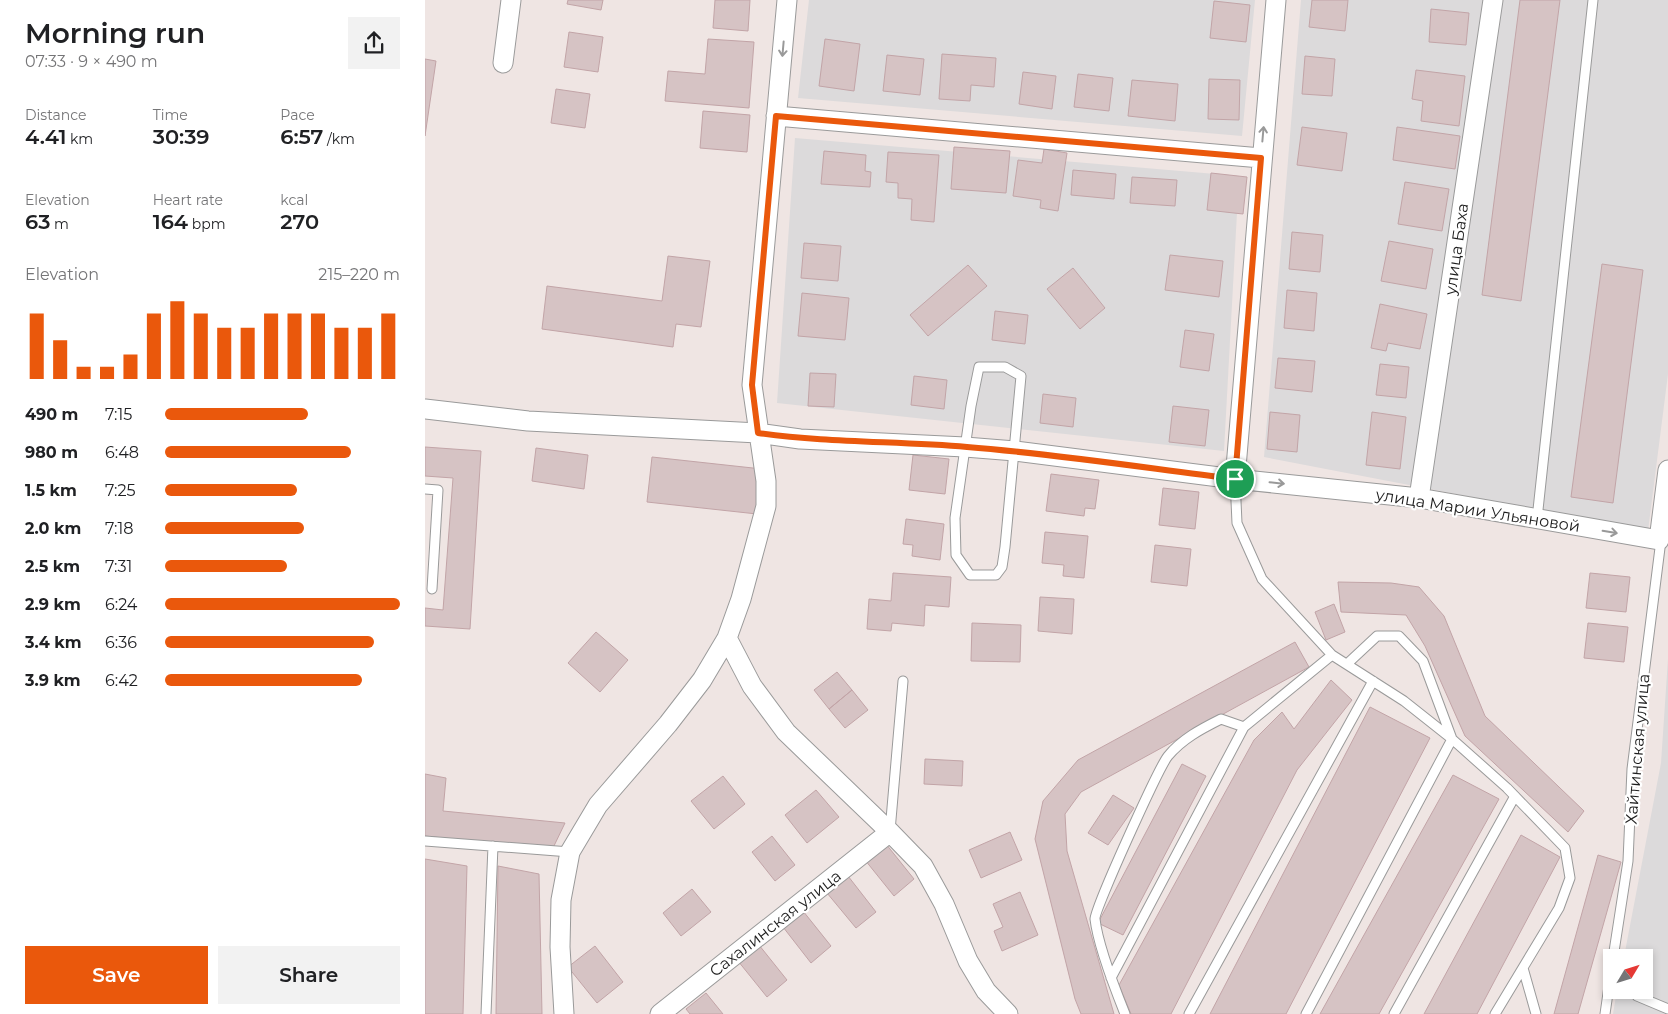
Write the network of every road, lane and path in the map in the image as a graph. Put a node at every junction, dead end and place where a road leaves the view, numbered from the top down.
1 (511, 0) edge
2 (787, 0) edge
3 (1276, 0) edge
4 (1493, 0) edge
5 (1593, 0) edge
6 (503, 62) dead end
7 (776, 116) junction
8 (1261, 158) junction
9 (425, 409) edge
10 (758, 433) junction
11 (965, 447) junction
12 (1015, 451) junction
13 (1668, 470) edge
14 (1235, 479) junction
15 (425, 489) edge
16 (1419, 498) junction
17 (1537, 520) junction
18 (1664, 540) edge
19 (429, 564) edge
20 (432, 589) dead end
21 (727, 638) junction
22 (1332, 655) junction
23 (1347, 664) junction
24 (903, 681) dead end
25 (1373, 681) junction
26 (1244, 727) junction
27 (1452, 739) junction
28 (1515, 796) junction
29 (890, 832) junction
30 (425, 841) edge
31 (493, 846) junction
32 (570, 852) junction
33 (1614, 949) edge
34 (1523, 968) junction
35 (1111, 978) junction
36 (1607, 999) edge
37 (1644, 999) edge
38 (1668, 1009) edge
39 (486, 1014) edge
40 (564, 1014) edge
41 (660, 1014) edge
42 (1008, 1014) edge
43 (1125, 1014) edge
44 (1189, 1014) edge
45 (1306, 1014) edge
46 (1395, 1014) edge
47 (1495, 1014) edge
48 (1536, 1014) edge
49 (1605, 1014) edge

1 - 6 street
2 -> 7 street
8 -> 3 street
4 - 16 street, улица Баха
5 - 17 lane
7 - 8 street
7 - 10 street
8 - 14 street
9 - 10 street, улица Марии Ульяновой
10 - 11 street, улица Марии Ульяновой
10 - 21 street
11 - 12 street, улица Марии Ульяновой
11 - 12 lane
11 - 12 lane
12 - 14 street, улица Марии Ульяновой
13 - 18 street
14 -> 16 street, улица Марии Ульяновой
14 - 22 lane
15 - 19 lane
16 - 17 street, улица Марии Ульяновой
17 -> 18 street, улица Марии Ульяновой
18 - 33 lane, Хайтинская улица
19 - 20 lane
21 - 29 street
21 - 32 street
22 - 23 lane
22 - 26 lane
23 - 25 lane
23 - 27 lane
24 - 29 lane
25 - 27 lane
25 - 44 lane
26 - 35 lane
26 - 35 lane
27 - 28 lane
27 - 45 lane
28 - 34 lane
28 - 46 lane
29 - 41 street, Сахалинская улица
29 - 42 street
30 - 31 lane
31 - 32 lane
31 - 39 lane
32 - 40 street
34 - 47 lane
34 - 48 lane
35 - 43 lane
36 - 49 lane
37 - 38 lane

